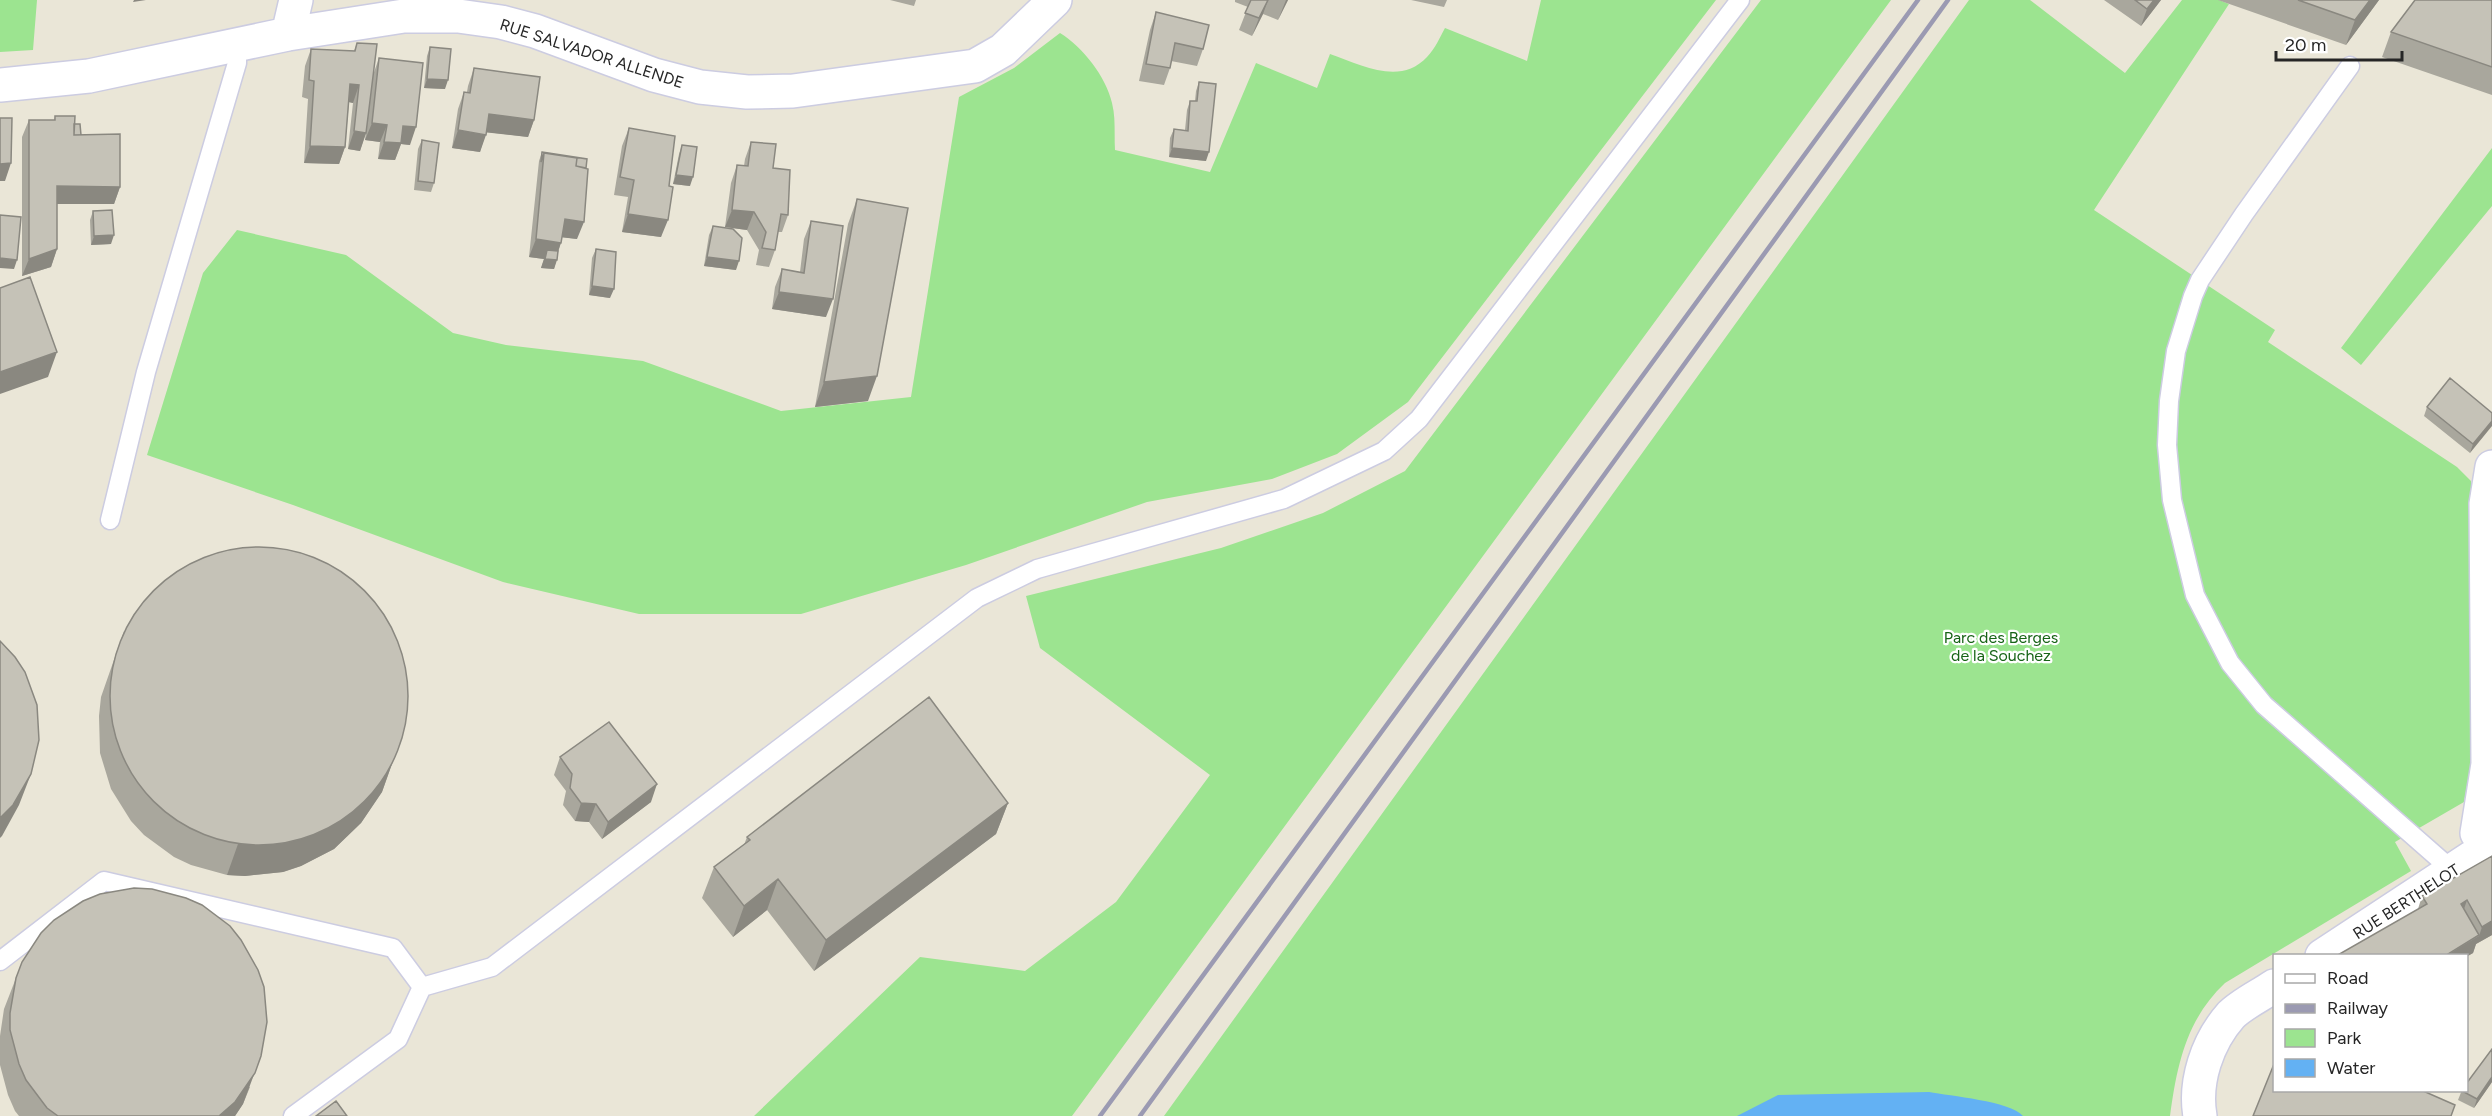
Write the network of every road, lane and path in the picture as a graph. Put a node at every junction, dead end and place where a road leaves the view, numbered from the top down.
1 (296, 0) edge
2 (1055, 0) edge
3 (1740, 0) edge
4 (288, 34) junction
5 (237, 45) junction
6 (2350, 66) dead end
7 (0, 85) edge
8 (2492, 467) edge
9 (110, 520) dead end
10 (2491, 850) edge
11 (2452, 870) junction
12 (2325, 954) edge
13 (0, 961) edge
14 (422, 987) junction
15 (2273, 987) edge
16 (293, 1116) edge
17 (2200, 1116) edge

1 - 4 street
2 - 4 street, RUE SALVADOR ALLENDE
3 - 14 lane
4 - 5 street, RUE SALVADOR ALLENDE
5 - 7 street, RUE SALVADOR ALLENDE
5 - 9 lane
6 - 11 lane
8 - 10 street
10 - 11 street, RUE BERTHELOT
11 - 12 street, RUE BERTHELOT
13 - 14 lane
14 - 16 lane
15 - 17 street

